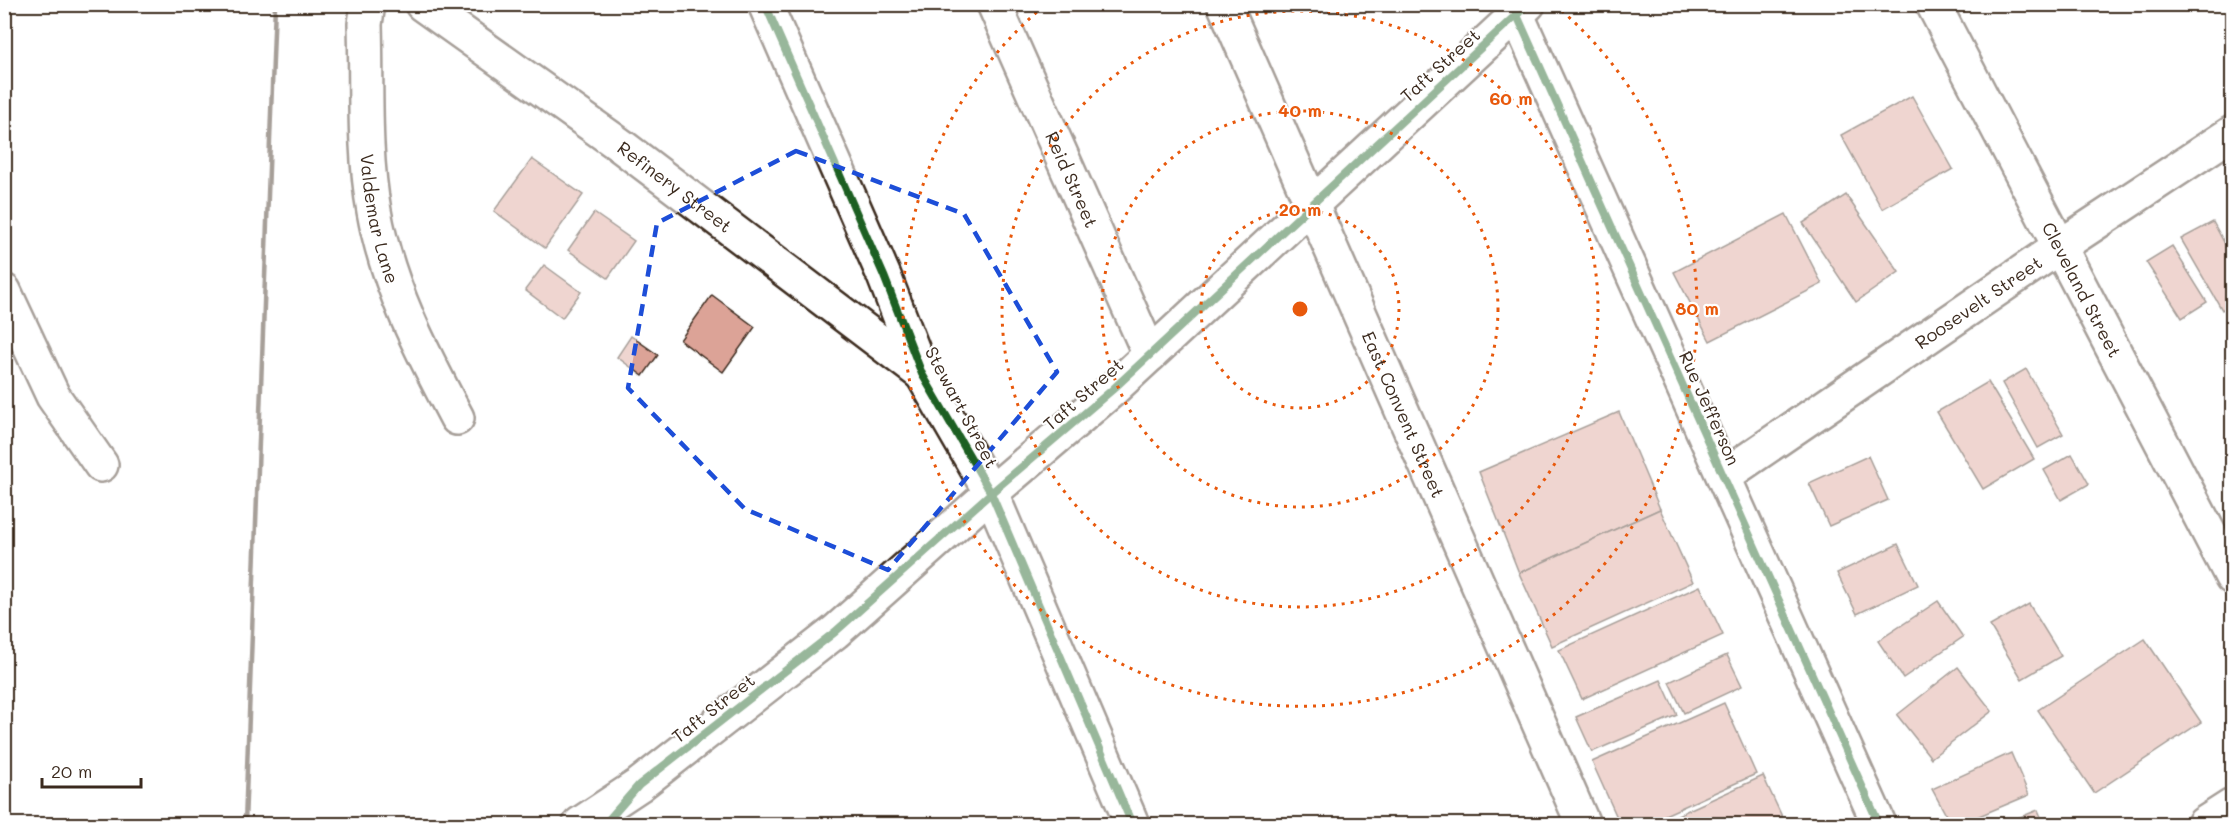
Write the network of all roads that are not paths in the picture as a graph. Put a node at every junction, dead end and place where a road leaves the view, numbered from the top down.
1 (368, 4) edge
2 (422, 4) edge
3 (765, 4) edge
4 (994, 4) edge
5 (1224, 4) edge
6 (1932, 4) edge
7 (1519, 8) edge
8 (2232, 133) edge
9 (1311, 204) junction
10 (2059, 247) junction
11 (4, 291) edge
12 (1150, 355) junction
13 (922, 374) junction
14 (457, 418) dead end
15 (101, 465) dead end
16 (1724, 476) junction
17 (992, 493) junction
18 (2232, 577) edge
19 (639, 785) junction
20 (580, 825) edge
21 (605, 825) edge
22 (1132, 825) edge
23 (1583, 825) edge
24 (1879, 825) edge

1 - 14 street, Valdemar Lane
2 - 13 street, Refinery Street
3 - 13 street, Stewart Street
4 - 12 street, Reid Street
5 - 9 street, East Convent Street
6 - 10 street, Cleveland Street
7 - 9 street, Taft Street
7 - 16 street, Rue Jefferson
8 - 10 street, Roosevelt Street
9 - 12 street, Taft Street
9 - 23 street, East Convent Street
10 - 16 street, Roosevelt Street
10 - 18 street, Cleveland Street
11 - 15 street
12 - 17 street, Taft Street
13 - 17 street, Stewart Street
16 - 24 street, Rue Jefferson
17 - 19 street, Taft Street
17 - 22 street, Stewart Street
19 - 20 street, Taft Street
19 - 21 street

